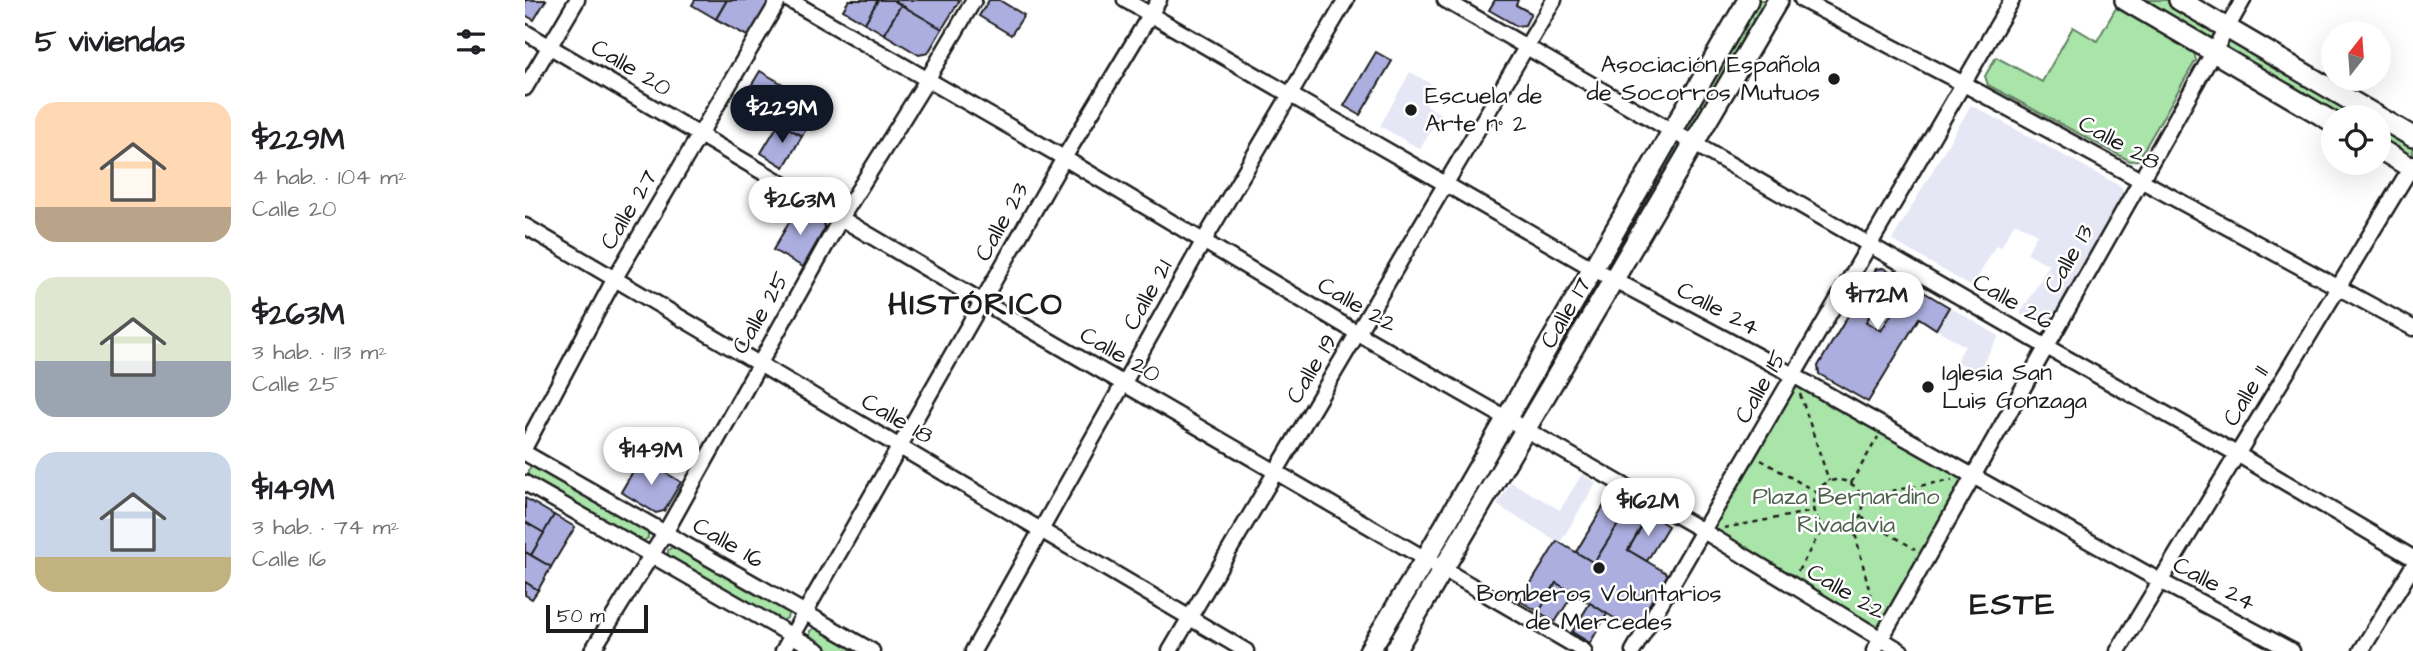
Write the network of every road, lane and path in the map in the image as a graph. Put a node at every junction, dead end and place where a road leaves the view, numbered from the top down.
1 (577, 0) edge
2 (779, 0) edge
3 (789, 0) edge
4 (974, 0) edge
5 (1125, 0) edge
6 (1159, 0) edge
7 (1346, 0) edge
8 (1445, 0) edge
9 (1554, 0) edge
10 (1748, 0) edge
11 (1778, 0) edge
12 (1802, 0) edge
13 (2012, 0) edge
14 (2125, 0) edge
15 (2179, 0) edge
16 (2243, 0) edge
17 (1151, 14) junction
18 (2226, 28) junction
19 (525, 32) edge
20 (549, 46) junction
21 (1527, 47) junction
22 (2212, 52) junction
23 (927, 80) junction
24 (1962, 83) junction
25 (525, 88) edge
26 (1290, 95) junction
27 (2321, 115) edge
28 (1672, 132) junction
29 (699, 136) junction
30 (2413, 137) edge
31 (1694, 143) junction
32 (2391, 155) edge
33 (1064, 158) junction
34 (2412, 167) edge
35 (2140, 181) junction
36 (1447, 184) junction
37 (841, 218) junction
38 (525, 226) edge
39 (1203, 242) junction
40 (1869, 244) junction
41 (1592, 268) junction
42 (615, 278) junction
43 (1614, 279) junction
44 (2338, 287) junction
45 (983, 302) junction
46 (2413, 328) edge
47 (1359, 334) junction
48 (2045, 346) junction
49 (758, 364) junction
50 (1793, 375) junction
51 (1124, 384) junction
52 (1506, 417) junction
53 (1884, 427) junction
54 (1527, 429) junction
55 (898, 446) junction
56 (525, 447) edge
57 (525, 453) edge
58 (1749, 453) junction
59 (2237, 454) junction
60 (1276, 473) junction
61 (1972, 476) junction
62 (1829, 481) junction
63 (1851, 482) junction
64 (525, 483) edge
65 (1816, 492) junction
66 (1862, 496) junction
67 (1814, 511) junction
68 (1861, 517) junction
69 (1853, 525) junction
70 (1824, 526) junction
71 (1040, 529) junction
72 (1705, 532) junction
73 (665, 533) junction
74 (652, 556) junction
75 (1928, 556) junction
76 (1426, 558) junction
77 (2413, 558) edge
78 (2413, 566) edge
79 (1444, 568) junction
80 (2160, 581) junction
81 (1790, 584) junction
82 (805, 613) junction
83 (1189, 618) junction
84 (792, 636) junction
85 (1878, 645) edge
86 (592, 651) edge
87 (783, 651) edge
88 (819, 651) edge
89 (872, 651) edge
90 (972, 651) edge
91 (1170, 651) edge
92 (1246, 651) edge
93 (1369, 651) edge
94 (1395, 651) edge
95 (1584, 651) edge
96 (1633, 651) edge
97 (1901, 651) edge
98 (2118, 651) edge
99 (2292, 651) edge
100 (2361, 651) edge

1 - 20 street
2 - 29 street, Calle 27
3 - 23 street, Calle 22
4 - 23 street, Calle 25
5 - 17 street, Calle 24
6 - 17 street, Calle 23
7 - 26 street, Calle 21
8 - 21 street, Calle 26
9 - 21 street, Calle 19
10 - 28 main road, Calle 17
11 - 31 main road, Calle 17
12 - 24 street, Calle 28
13 - 24 street, Calle 15
14 - 22 main road
15 - 18 main road
16 - 18 street, Calle 13
17 - 26 street, Calle 24
17 - 33 street, Calle 23
18 - 22 street, Calle 13
18 - 30 main road
19 - 20 street, Calle 20
20 - 25 street
20 - 29 street, Calle 20
21 - 28 street, Calle 26
21 - 36 street, Calle 19
22 - 27 main road
22 - 35 street, Calle 13
23 - 33 street, Calle 22
23 - 37 street, Calle 25
24 - 35 street, Calle 28
24 - 40 street, Calle 15
26 - 36 street, Calle 24
26 - 39 street, Calle 21
28 - 31 street, Calle 26
28 - 41 main road, Calle 17
29 - 37 street, Calle 20
29 - 42 street, Calle 27
31 - 40 street, Calle 26
31 - 43 main road, Calle 17
32 - 34 main road
33 - 39 street, Calle 22
33 - 45 street, Calle 23
34 - 44 street, Calle 11
35 - 44 street, Calle 28
35 - 48 street, Calle 13
36 - 41 street, Calle 24
36 - 47 street, Calle 19
37 - 45 street, Calle 20
37 - 49 street, Calle 25
38 - 42 street, Calle 18
39 - 47 street, Calle 22
39 - 51 street, Calle 21
40 - 48 street, Calle 26
40 - 50 street, Calle 15
41 - 43 street, Calle 24
41 - 52 main road, Calle 17
42 - 49 street, Calle 18
42 - 56 street, Calle 27
43 - 50 street, Calle 24
43 - 54 main road, Calle 17
44 - 46 street, Calle 28
44 - 59 street, Calle 11
45 - 51 street, Calle 20
45 - 55 street, Calle 23
47 - 52 street, Calle 22
47 - 60 street, Calle 19
48 - 59 street, Calle 26
48 - 61 street, Calle 13
49 - 55 street, Calle 18
49 - 73 street, Calle 25
50 - 53 street, Calle 24
50 - 58 street, Calle 15
50 - 62 path
51 - 60 street, Calle 20
51 - 71 street, Calle 21
52 - 54 street, Calle 22
52 - 76 main road, Calle 17
53 - 61 street, Calle 24
53 - 63 path
54 - 72 street, Calle 22
54 - 79 main road, Calle 17
55 - 71 street, Calle 18
55 - 82 street, Calle 23
57 - 73 street, Calle 16
58 - 65 path
58 - 72 street, Calle 15
59 - 77 street, Calle 26
59 - 80 street, Calle 11
60 - 76 street, Calle 20
60 - 83 street, Calle 19
61 - 66 path
61 - 75 street, Calle 13
61 - 80 street, Calle 24
62 - 63 path
62 - 65 path
63 - 66 path
64 - 74 street, Calle 16
65 - 67 path
66 - 68 path
67 - 70 path
67 - 72 path
68 - 69 path
68 - 75 path
69 - 70 path
69 - 85 path
70 - 81 path
71 - 83 street, Calle 18
71 - 90 street, Calle 21
72 - 81 street, Calle 22
72 - 96 street, Calle 15
73 - 74 street, Calle 25
73 - 82 street, Calle 16
74 - 84 street, Calle 16
74 - 86 street, Calle 25
75 - 85 street, Calle 13
76 - 79 street, Calle 20
76 - 93 main road, Calle 17
78 - 100 street
79 - 94 main road, Calle 17
79 - 95 street, Calle 20
80 - 98 street, Calle 11
80 - 99 street, Calle 24
81 - 85 street, Calle 22
82 - 84 street, Calle 23
82 - 89 street, Calle 16
83 - 91 street, Calle 19
83 - 92 street, Calle 18
84 - 87 street, Calle 23
84 - 88 street, Calle 16
85 - 97 street, Calle 22

